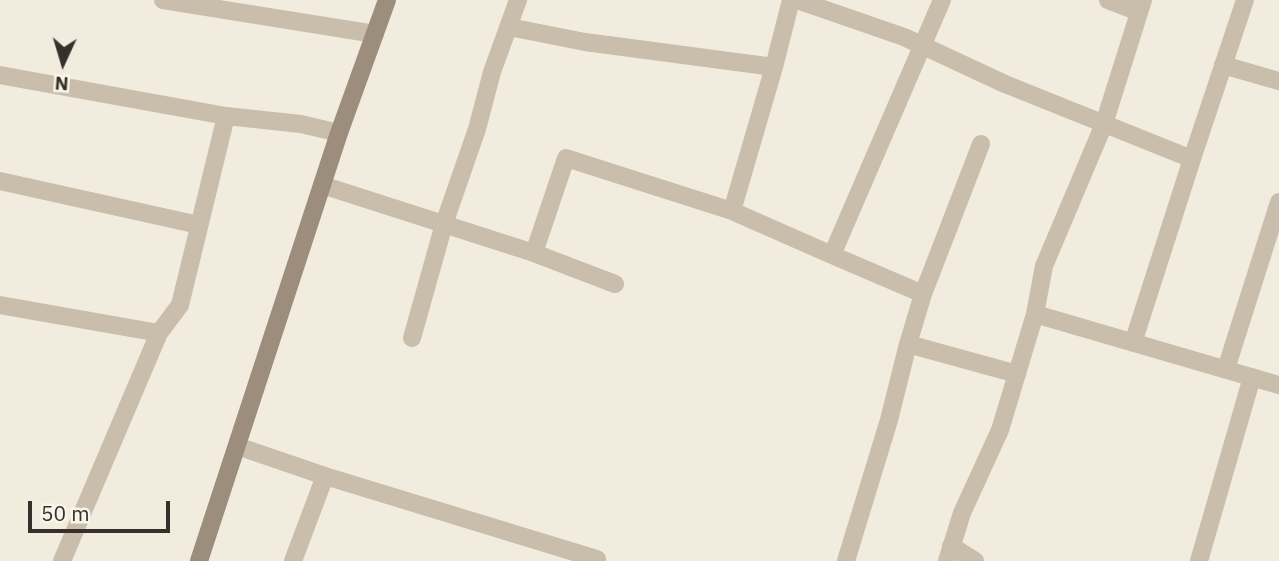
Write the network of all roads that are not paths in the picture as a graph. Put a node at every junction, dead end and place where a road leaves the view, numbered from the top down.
1 (163, 0) edge
2 (387, 0) edge
3 (518, 0) edge
4 (791, 0) edge
5 (797, 0) edge
6 (942, 0) edge
7 (1108, 0) edge
8 (1245, 0) edge
9 (1141, 6) edge
10 (509, 27) junction
11 (376, 34) junction
12 (922, 45) junction
13 (1223, 65) junction
14 (774, 67) junction
15 (0, 75) edge
16 (1279, 81) edge
17 (226, 116) junction
18 (1104, 124) junction
19 (339, 133) junction
20 (981, 145) dead end
21 (1192, 159) junction
22 (0, 181) edge
23 (322, 185) junction
24 (1279, 202) edge
25 (732, 211) junction
26 (444, 224) junction
27 (199, 225) junction
28 (534, 253) junction
29 (832, 255) junction
30 (615, 284) dead end
31 (923, 294) junction
32 (0, 305) edge
33 (1035, 314) junction
34 (159, 333) junction
35 (412, 338) dead end
36 (1133, 343) junction
37 (908, 344) junction
38 (1226, 369) junction
39 (1017, 374) junction
40 (1252, 377) junction
41 (1279, 385) edge
42 (236, 446) junction
43 (325, 476) junction
44 (949, 554) edge
45 (299, 559) edge
46 (597, 559) dead end
47 (62, 561) edge
48 (199, 561) edge
49 (846, 561) edge
50 (975, 561) edge
51 (1199, 561) edge

1 - 11 street
2 - 11 street
3 - 10 street
4 - 14 street
5 - 12 street
6 - 12 street
7 - 9 street
8 - 13 street
9 - 18 street
10 - 14 street
10 - 26 street
11 - 19 street
12 - 18 street
12 - 29 street
13 - 16 street
13 - 21 street
14 - 25 street
15 - 17 street
17 - 19 street
17 - 27 street
18 - 21 street
18 - 33 street
19 - 23 street
20 - 31 street
21 - 36 street
22 - 27 street
23 - 26 street
23 - 42 street
24 - 38 street
25 - 28 street
25 - 29 street
26 - 28 street
26 - 35 street
27 - 34 street
28 - 30 street
29 - 31 street
31 - 37 street
32 - 34 street
33 - 36 street
33 - 39 street
34 - 47 street
36 - 38 street
37 - 39 street
37 - 49 street
38 - 40 street
39 - 44 street
40 - 41 street
40 - 51 street
42 - 43 street
42 - 48 street
43 - 45 street
43 - 46 street
44 - 50 street

